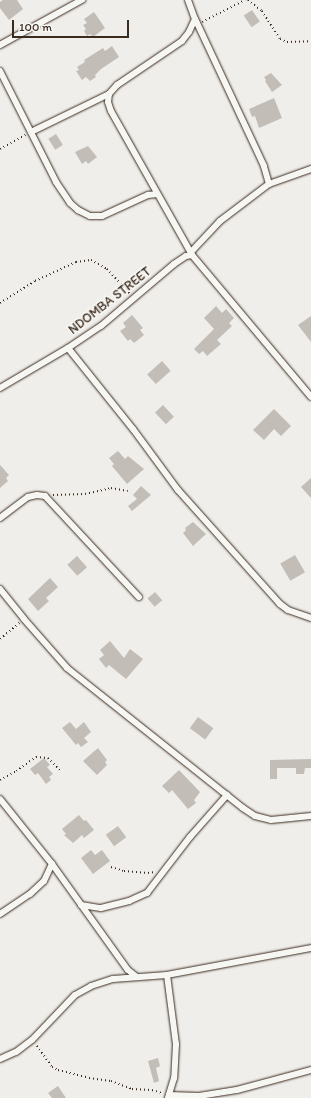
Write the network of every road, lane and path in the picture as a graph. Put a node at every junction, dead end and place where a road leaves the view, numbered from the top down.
1 (82, 0) edge
2 (188, 0) edge
3 (245, 0) edge
4 (248, 0) edge
5 (197, 22) junction
6 (311, 41) edge
7 (0, 45) edge
8 (0, 71) edge
9 (109, 94) junction
10 (31, 132) junction
11 (0, 148) edge
12 (311, 169) edge
13 (269, 184) junction
14 (158, 194) junction
15 (191, 253) junction
16 (134, 298) junction
17 (0, 303) edge
18 (68, 348) junction
19 (0, 388) edge
20 (311, 397) edge
21 (128, 492) dead end
22 (45, 496) junction
23 (0, 518) edge
24 (0, 588) edge
25 (139, 597) dead end
26 (311, 618) edge
27 (24, 619) junction
28 (0, 639) edge
29 (61, 771) dead end
30 (0, 780) edge
31 (227, 795) junction
32 (0, 799) edge
33 (311, 816) edge
34 (52, 864) junction
35 (111, 867) dead end
36 (164, 870) junction
37 (81, 905) junction
38 (0, 914) edge
39 (311, 948) edge
40 (167, 975) junction
41 (137, 977) junction
42 (32, 1040) junction
43 (0, 1059) edge
44 (311, 1070) edge
45 (169, 1097) edge

1 - 7 street
2 - 5 street
3 - 5 path
4 - 6 path
5 - 9 street
5 - 13 street
8 - 10 street
9 - 10 street
9 - 14 street
10 - 11 path
10 - 14 street
12 - 13 street, NDOMBA STREET
13 - 15 street, NDOMBA STREET
14 - 15 street
15 - 16 street, NDOMBA STREET
15 - 20 street
16 - 17 path
16 - 18 street, NDOMBA STREET
18 - 19 street, NDOMBA STREET
18 - 26 street
21 - 22 path
22 - 23 street
22 - 25 street
24 - 27 street
27 - 28 path
27 - 31 street
29 - 30 path
31 - 33 street
31 - 36 street
32 - 34 street
34 - 37 street
34 - 38 street
35 - 36 path
36 - 37 street
37 - 41 street
39 - 40 street
40 - 41 street
40 - 45 street
41 - 42 street
42 - 43 street
42 - 45 path
44 - 45 street

